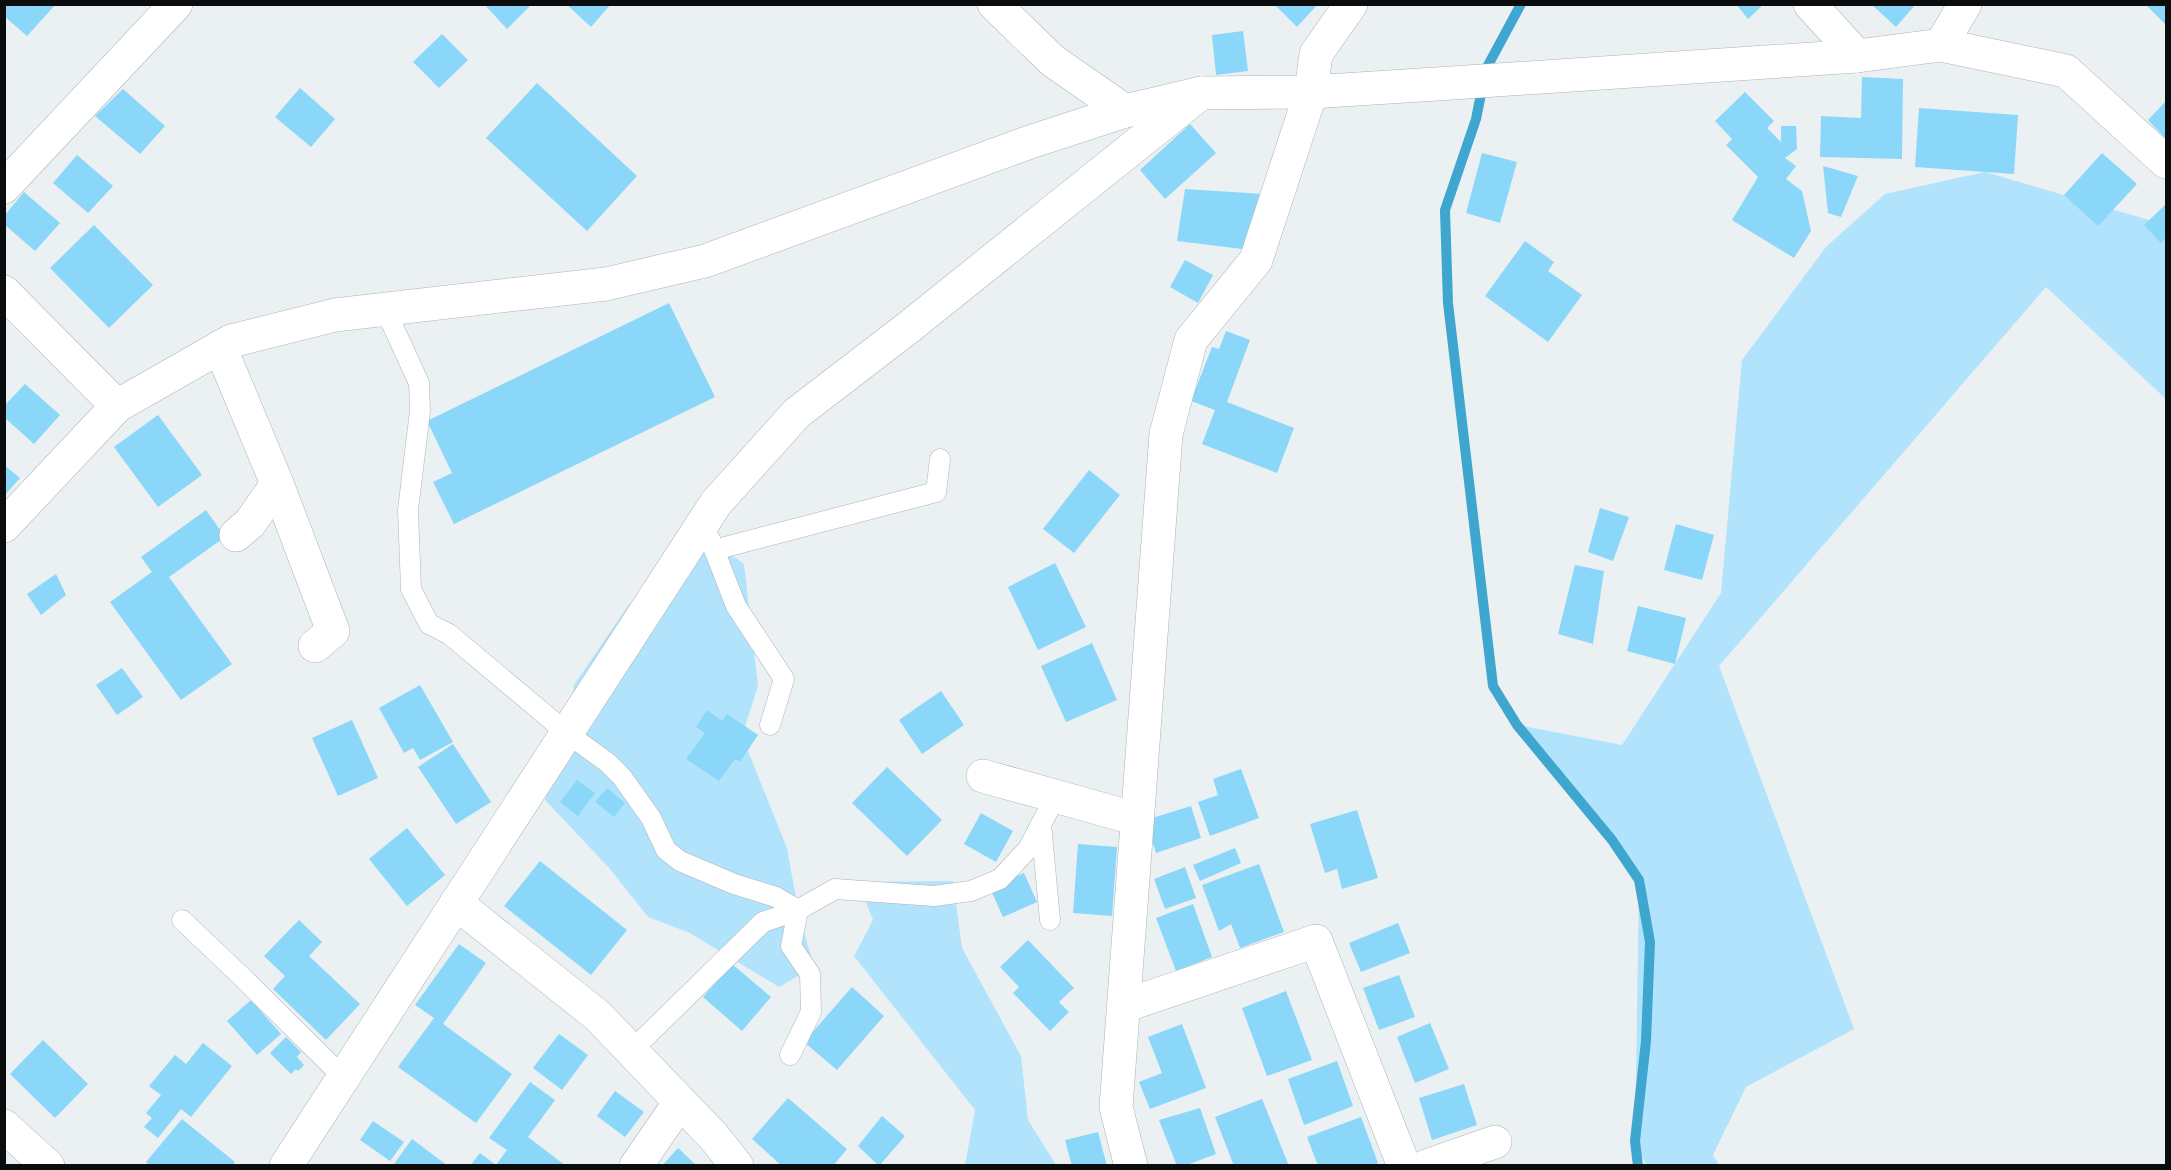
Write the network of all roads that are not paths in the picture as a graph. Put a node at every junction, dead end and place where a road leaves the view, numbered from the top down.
1 (176, 4) edge
2 (994, 4) edge
3 (1351, 4) edge
4 (1810, 4) edge
5 (1965, 4) edge
6 (1941, 45) junction
7 (1857, 56) junction
8 (1311, 92) junction
9 (1201, 93) junction
10 (1125, 111) junction
11 (2166, 162) edge
12 (4, 188) edge
13 (4, 292) edge
14 (385, 309) junction
15 (220, 347) junction
16 (117, 406) junction
17 (940, 459) dead end
18 (277, 484) junction
19 (4, 526) edge
20 (236, 535) dead end
21 (709, 536) junction
22 (315, 646) dead end
23 (770, 725) dead end
24 (567, 733) junction
25 (983, 776) dead end
26 (1049, 810) junction
27 (1137, 819) junction
28 (456, 903) junction
29 (798, 910) junction
30 (182, 920) dead end
31 (1050, 920) dead end
32 (1124, 1006) junction
33 (631, 1051) junction
34 (790, 1056) dead end
35 (344, 1077) junction
36 (680, 1102) junction
37 (4, 1126) edge
38 (1495, 1142) dead end
39 (48, 1166) edge
40 (286, 1166) edge
41 (636, 1166) edge
42 (737, 1166) edge
43 (1131, 1166) edge
44 (1404, 1166) edge
45 (1426, 1166) edge

1 - 12 street
2 - 10 street
3 - 8 street
4 - 7 street
5 - 6 street
6 - 7 street
6 - 11 street
7 - 8 street
8 - 9 street
8 - 27 street
9 - 10 street
9 - 21 street
10 - 14 street
13 - 16 street
14 - 15 street
14 - 24 lane
15 - 16 street
15 - 18 street
16 - 19 street
17 - 21 lane
18 - 20 street
18 - 22 street
21 - 23 lane
21 - 24 street
24 - 28 street
24 - 29 lane
25 - 26 street
26 - 27 street
26 - 29 lane
26 - 31 lane
27 - 32 street
28 - 33 street
28 - 35 street
29 - 33 lane
29 - 34 lane
30 - 35 lane
32 - 43 street
32 - 44 street
33 - 36 street
35 - 40 street
36 - 41 street
36 - 42 street
37 - 39 street
38 - 45 street

